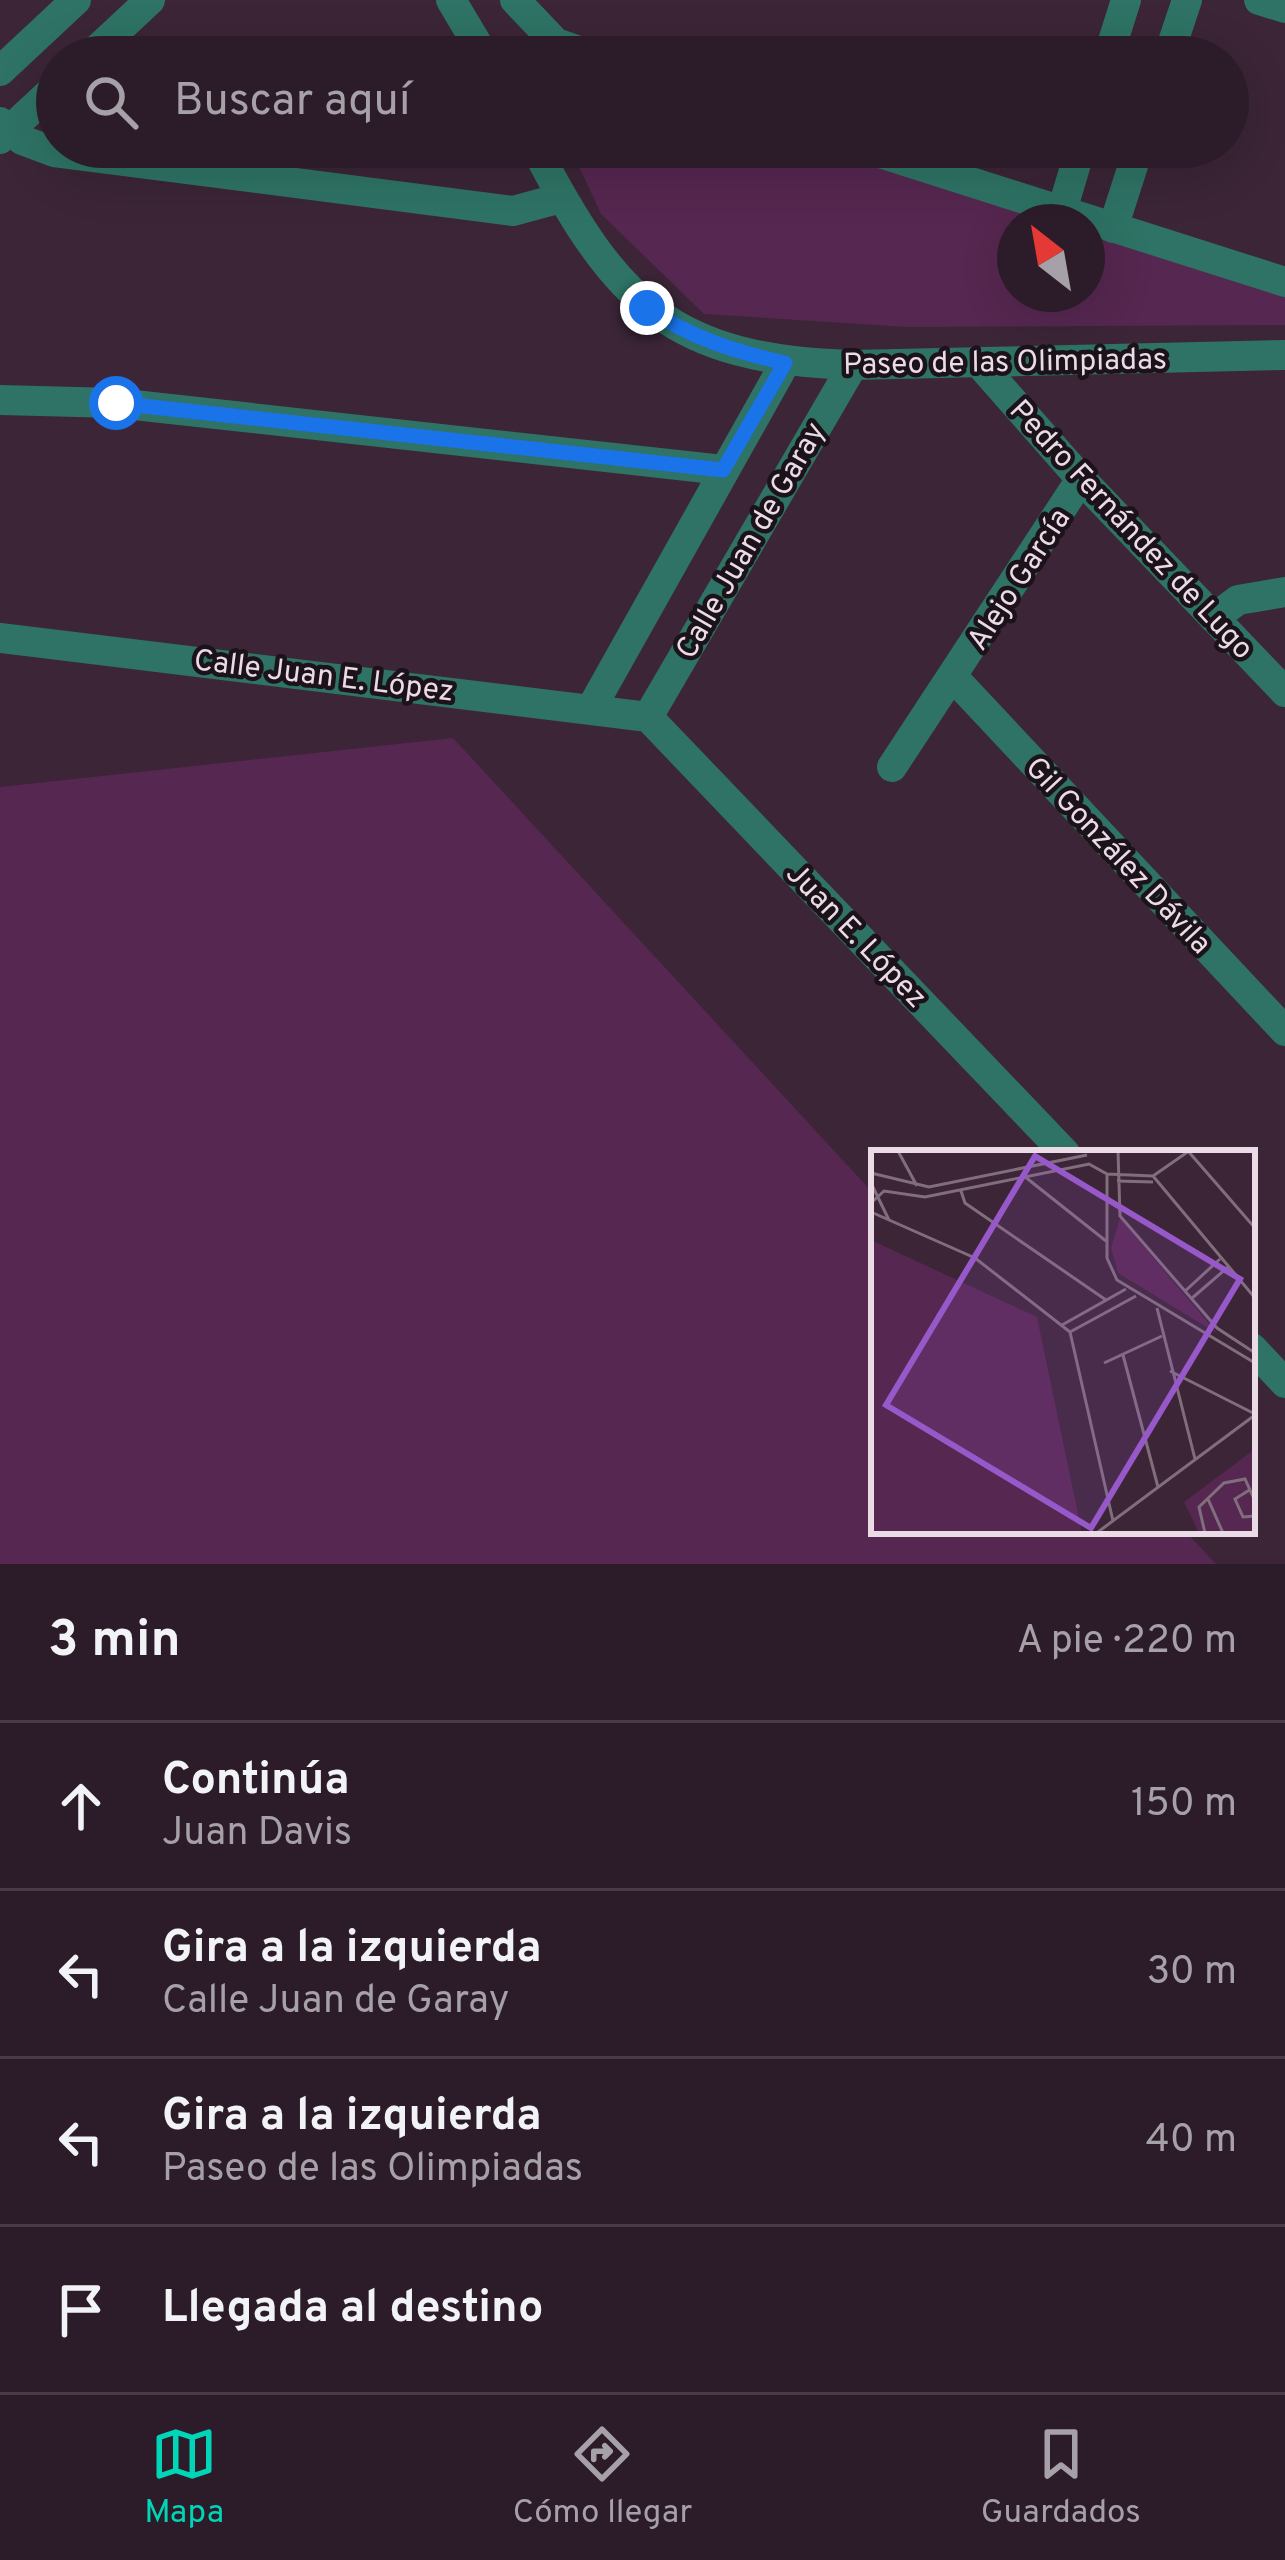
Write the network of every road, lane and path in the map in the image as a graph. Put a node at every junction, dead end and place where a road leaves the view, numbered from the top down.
1 (76, 0) edge
2 (150, 0) edge
3 (451, 0) edge
4 (514, 0) edge
5 (1126, 0) edge
6 (1187, 0) edge
7 (1259, 0) edge
8 (1285, 8) edge
9 (37, 36) edge
10 (111, 36) edge
11 (472, 36) edge
12 (541, 36) edge
13 (1115, 36) edge
14 (1175, 36) edge
15 (36, 37) edge
16 (0, 70) edge
17 (36, 103) edge
18 (3, 130) edge
19 (36, 147) edge
20 (178, 168) edge
21 (546, 168) edge
22 (924, 168) edge
23 (1075, 168) edge
24 (1132, 168) edge
25 (561, 198) junction
26 (1031, 204) edge
27 (1064, 204) edge
28 (1105, 226) edge
29 (1113, 228) junction
30 (1285, 282) edge
31 (1285, 355) edge
32 (785, 363) junction
33 (980, 364) junction
34 (853, 365) junction
35 (0, 400) edge
36 (723, 470) junction
37 (1081, 479) junction
38 (658, 587) junction
39 (1285, 592) edge
40 (705, 615) junction
41 (1214, 617) junction
42 (0, 638) edge
43 (954, 678) junction
44 (1285, 692) edge
45 (592, 707) junction
46 (648, 717) junction
47 (892, 767) dead end
48 (1285, 1031) edge
49 (1062, 1150) edge
50 (1255, 1351) edge
51 (1285, 1383) edge

1 - 9 street
2 - 10 street
3 - 11 street
4 - 12 street
5 - 13 street
6 - 14 street
7 - 8 street
15 - 16 street
17 - 18 street
18 - 19 street
20 - 25 street
21 - 25 street, Paseo de las Olimpiadas
22 - 26 street
23 - 27 street
24 - 29 street
25 - 32 street, Paseo de las Olimpiadas
28 - 29 street
29 - 30 street
31 - 33 street, Paseo de las Olimpiadas
32 - 34 street, Paseo de las Olimpiadas
32 - 36 street, Calle Juan de Garay
33 - 34 street, Paseo de las Olimpiadas
33 - 37 street, Pedro Fernández de Lugo
34 - 40 street, Calle Juan de Garay
35 - 36 street
36 - 38 street, Calle Juan de Garay
37 - 41 street, Pedro Fernández de Lugo
37 - 43 street, Alejo García
38 - 40 street
38 - 45 street, Calle Juan de Garay
39 - 41 street
40 - 46 street, Calle Juan de Garay
41 - 44 street, Pedro Fernández de Lugo
42 - 45 street, Calle Juan E. López
43 - 47 street, Alejo García
43 - 48 street, Gil González Dávila
45 - 46 street, Calle Juan E. López
46 - 49 street, Juan E. López
50 - 51 street

